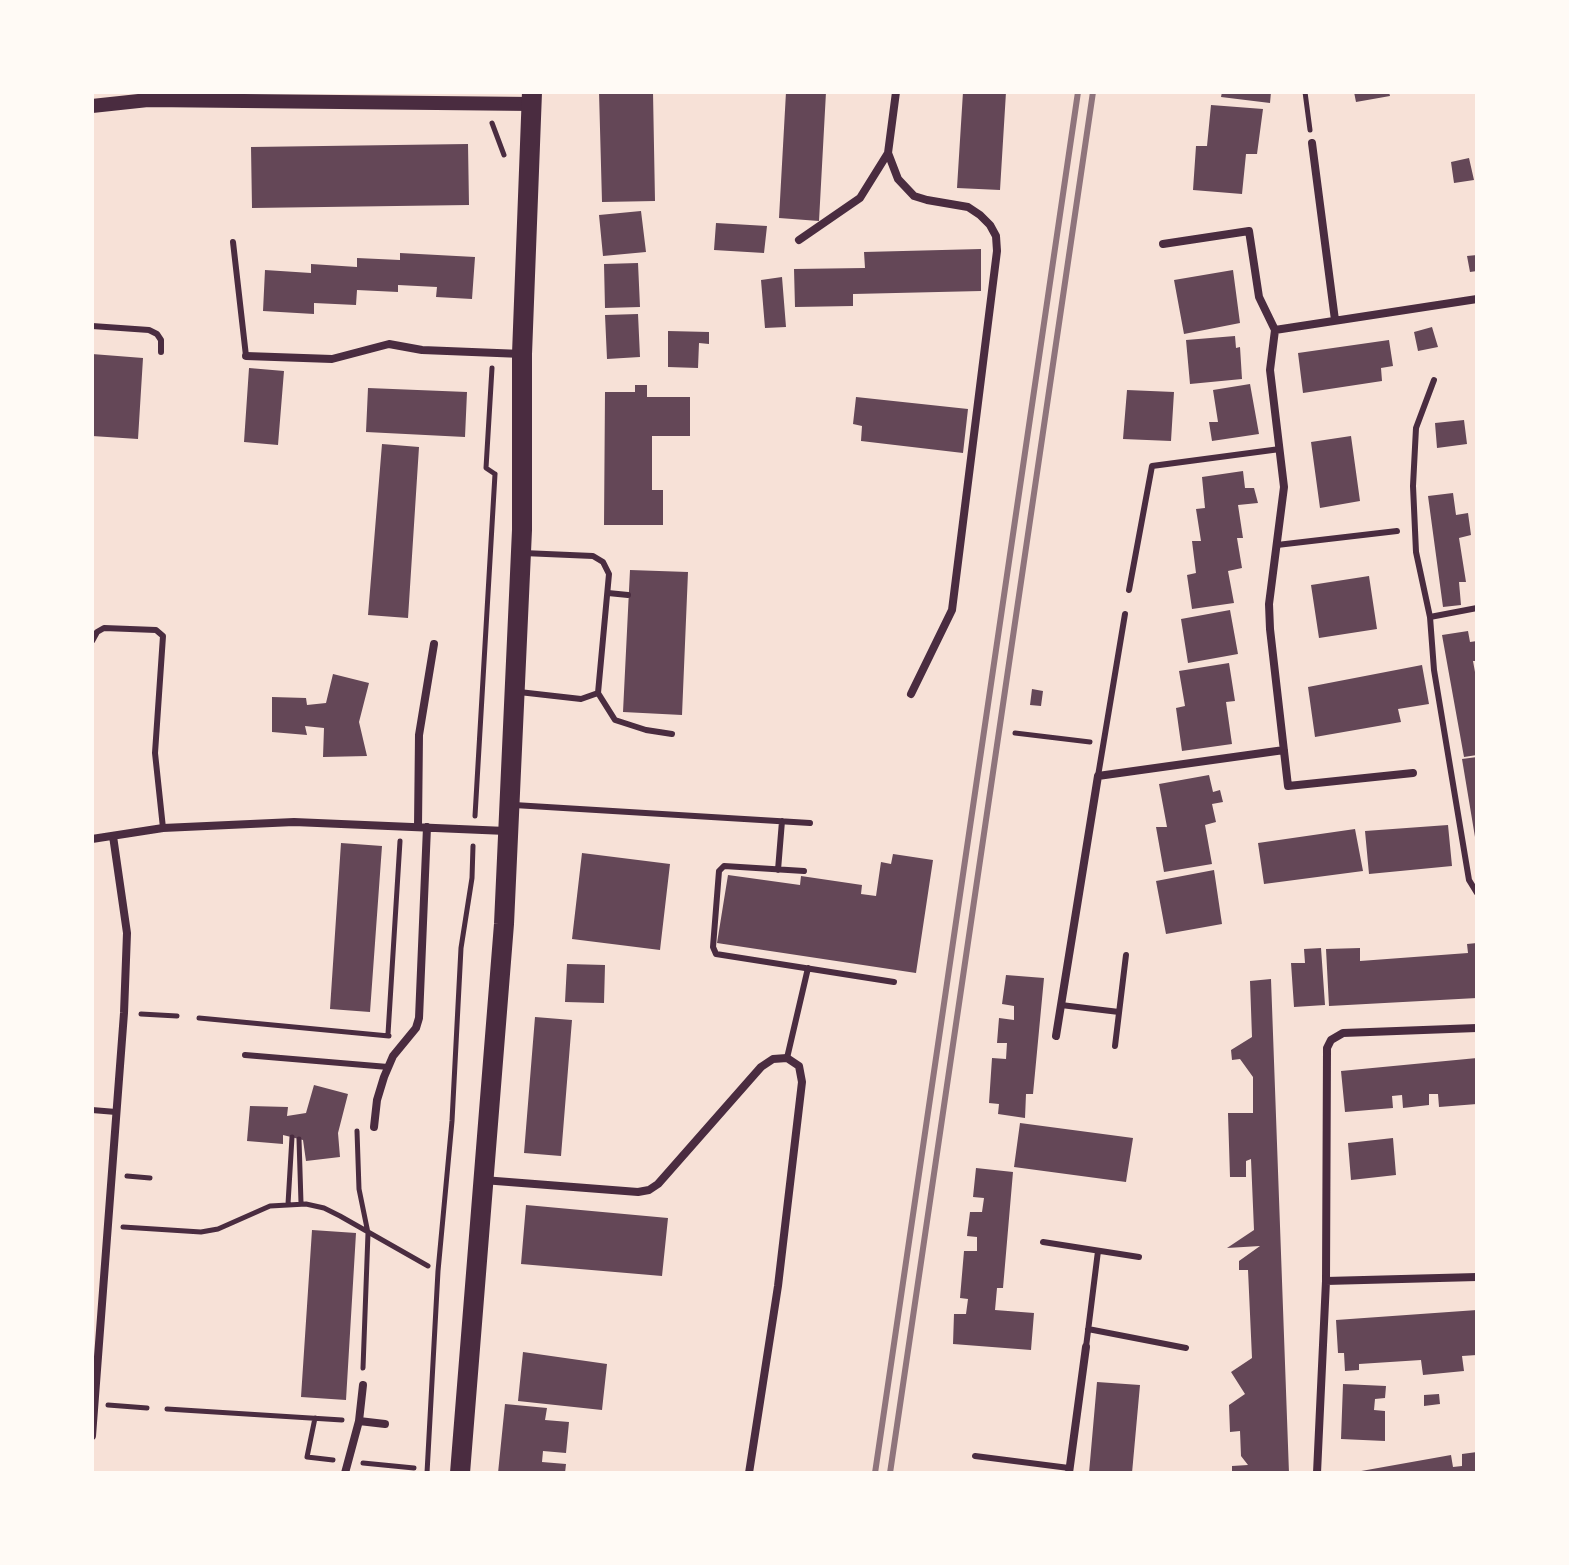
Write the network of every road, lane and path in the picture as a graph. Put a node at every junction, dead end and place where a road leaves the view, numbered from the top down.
1 (896, 92) edge
2 (1305, 92) edge
3 (148, 96) edge
4 (532, 98) edge
5 (92, 106) edge
6 (1312, 143) joint
7 (888, 153) junction
8 (799, 240) dead end
9 (233, 242) dead end
10 (1163, 244) dead end
11 (1477, 299) edge
12 (1335, 320) junction
13 (92, 326) edge
14 (1275, 330) junction
15 (161, 352) dead end
16 (493, 352) junction
17 (522, 354) junction
18 (246, 356) joint
19 (1434, 380) dead end
20 (1280, 449) junction
21 (1397, 531) dead end
22 (1277, 545) junction
23 (521, 553) junction
24 (1129, 590) dead end
25 (608, 593) junction
26 (628, 595) dead end
27 (1477, 608) edge
28 (1125, 614) dead end
29 (1430, 617) junction
30 (92, 641) edge
31 (434, 644) dead end
32 (515, 692) junction
33 (598, 693) junction
34 (911, 694) dead end
35 (1015, 733) dead end
36 (672, 734) dead end
37 (1103, 744) junction
38 (1284, 750) junction
39 (1413, 773) dead end
40 (1098, 776) junction
41 (510, 805) junction
42 (782, 821) junction
43 (810, 823) dead end
44 (423, 827) junction
45 (163, 828) junction
46 (474, 830) junction
47 (509, 831) junction
48 (113, 836) junction
49 (92, 839) edge
50 (778, 870) junction
51 (804, 871) dead end
52 (1477, 893) edge
53 (1126, 955) dead end
54 (808, 968) junction
55 (894, 982) dead end
56 (1061, 1005) junction
57 (1119, 1012) junction
58 (124, 1013) junction
59 (177, 1016) dead end
60 (199, 1018) dead end
61 (1477, 1028) edge
62 (1056, 1036) dead end
63 (408, 1038) junction
64 (1115, 1046) dead end
65 (245, 1055) dead end
66 (787, 1058) junction
67 (388, 1067) junction
68 (92, 1110) edge
69 (116, 1112) junction
70 (374, 1127) dead end
71 (482, 1180) junction
72 (301, 1203) junction
73 (288, 1204) junction
74 (107, 1225) junction
75 (1043, 1242) dead end
76 (1098, 1251) junction
77 (1139, 1257) dead end
78 (428, 1266) dead end
79 (1477, 1277) edge
80 (1326, 1281) junction
81 (1088, 1329) junction
82 (1086, 1347) joint
83 (1186, 1348) dead end
84 (363, 1385) dead end
85 (94, 1404) junction
86 (147, 1408) dead end
87 (167, 1409) dead end
88 (315, 1418) junction
89 (359, 1421) junction
90 (385, 1424) dead end
91 (92, 1436) edge
92 (975, 1456) dead end
93 (347, 1461) junction
94 (414, 1468) dead end
95 (1069, 1471) edge
96 (345, 1473) edge
97 (427, 1473) edge
98 (460, 1473) edge
99 (749, 1473) edge
100 (1317, 1473) edge

1 - 7 street
2 - 6 path
3 - 4 street
3 - 5 street
4 - 17 main road
6 - 12 street
7 - 8 street
7 - 34 street
9 - 18 lane
10 - 14 street
11 - 12 street
12 - 14 street
13 - 15 lane
14 - 20 street
16 - 17 street
16 - 18 street
16 - 46 path
17 - 23 main road
19 - 29 lane
20 - 22 street
20 - 24 lane
21 - 22 lane
22 - 38 street
23 - 25 lane
23 - 32 main road
25 - 26 lane
25 - 33 lane
27 - 29 lane
28 - 37 lane
29 - 52 lane
30 - 45 lane
31 - 44 street
32 - 33 lane
32 - 41 main road
33 - 36 lane
35 - 37 path
37 - 40 lane
38 - 39 street
38 - 40 street
40 - 56 street
41 - 42 lane
41 - 47 main road
42 - 43 lane
42 - 50 lane
44 - 45 street
44 - 46 street
44 - 63 street
45 - 48 street
46 - 47 street
46 - 97 path
47 - 71 main road
48 - 49 street
48 - 58 street
50 - 51 lane
50 - 54 lane
53 - 57 lane
54 - 55 lane
54 - 66 lane
56 - 57 lane
56 - 62 street
57 - 64 lane
58 - 59 path
58 - 69 street
60 - 63 path
61 - 80 street
63 - 67 street
65 - 67 lane
66 - 71 street
66 - 99 street
67 - 70 street
68 - 69 lane
69 - 74 street
71 - 98 main road
72 - 73 path
72 - 73 path
72 - 78 path
73 - 74 path
74 - 85 street
75 - 76 lane
76 - 77 lane
76 - 81 lane
79 - 80 street
80 - 100 street
81 - 82 lane
81 - 83 lane
82 - 95 street
84 - 89 street
85 - 86 path
85 - 91 street
87 - 88 path
88 - 89 path
88 - 93 path
89 - 90 street
89 - 93 street
92 - 95 lane
93 - 94 path
93 - 96 street

